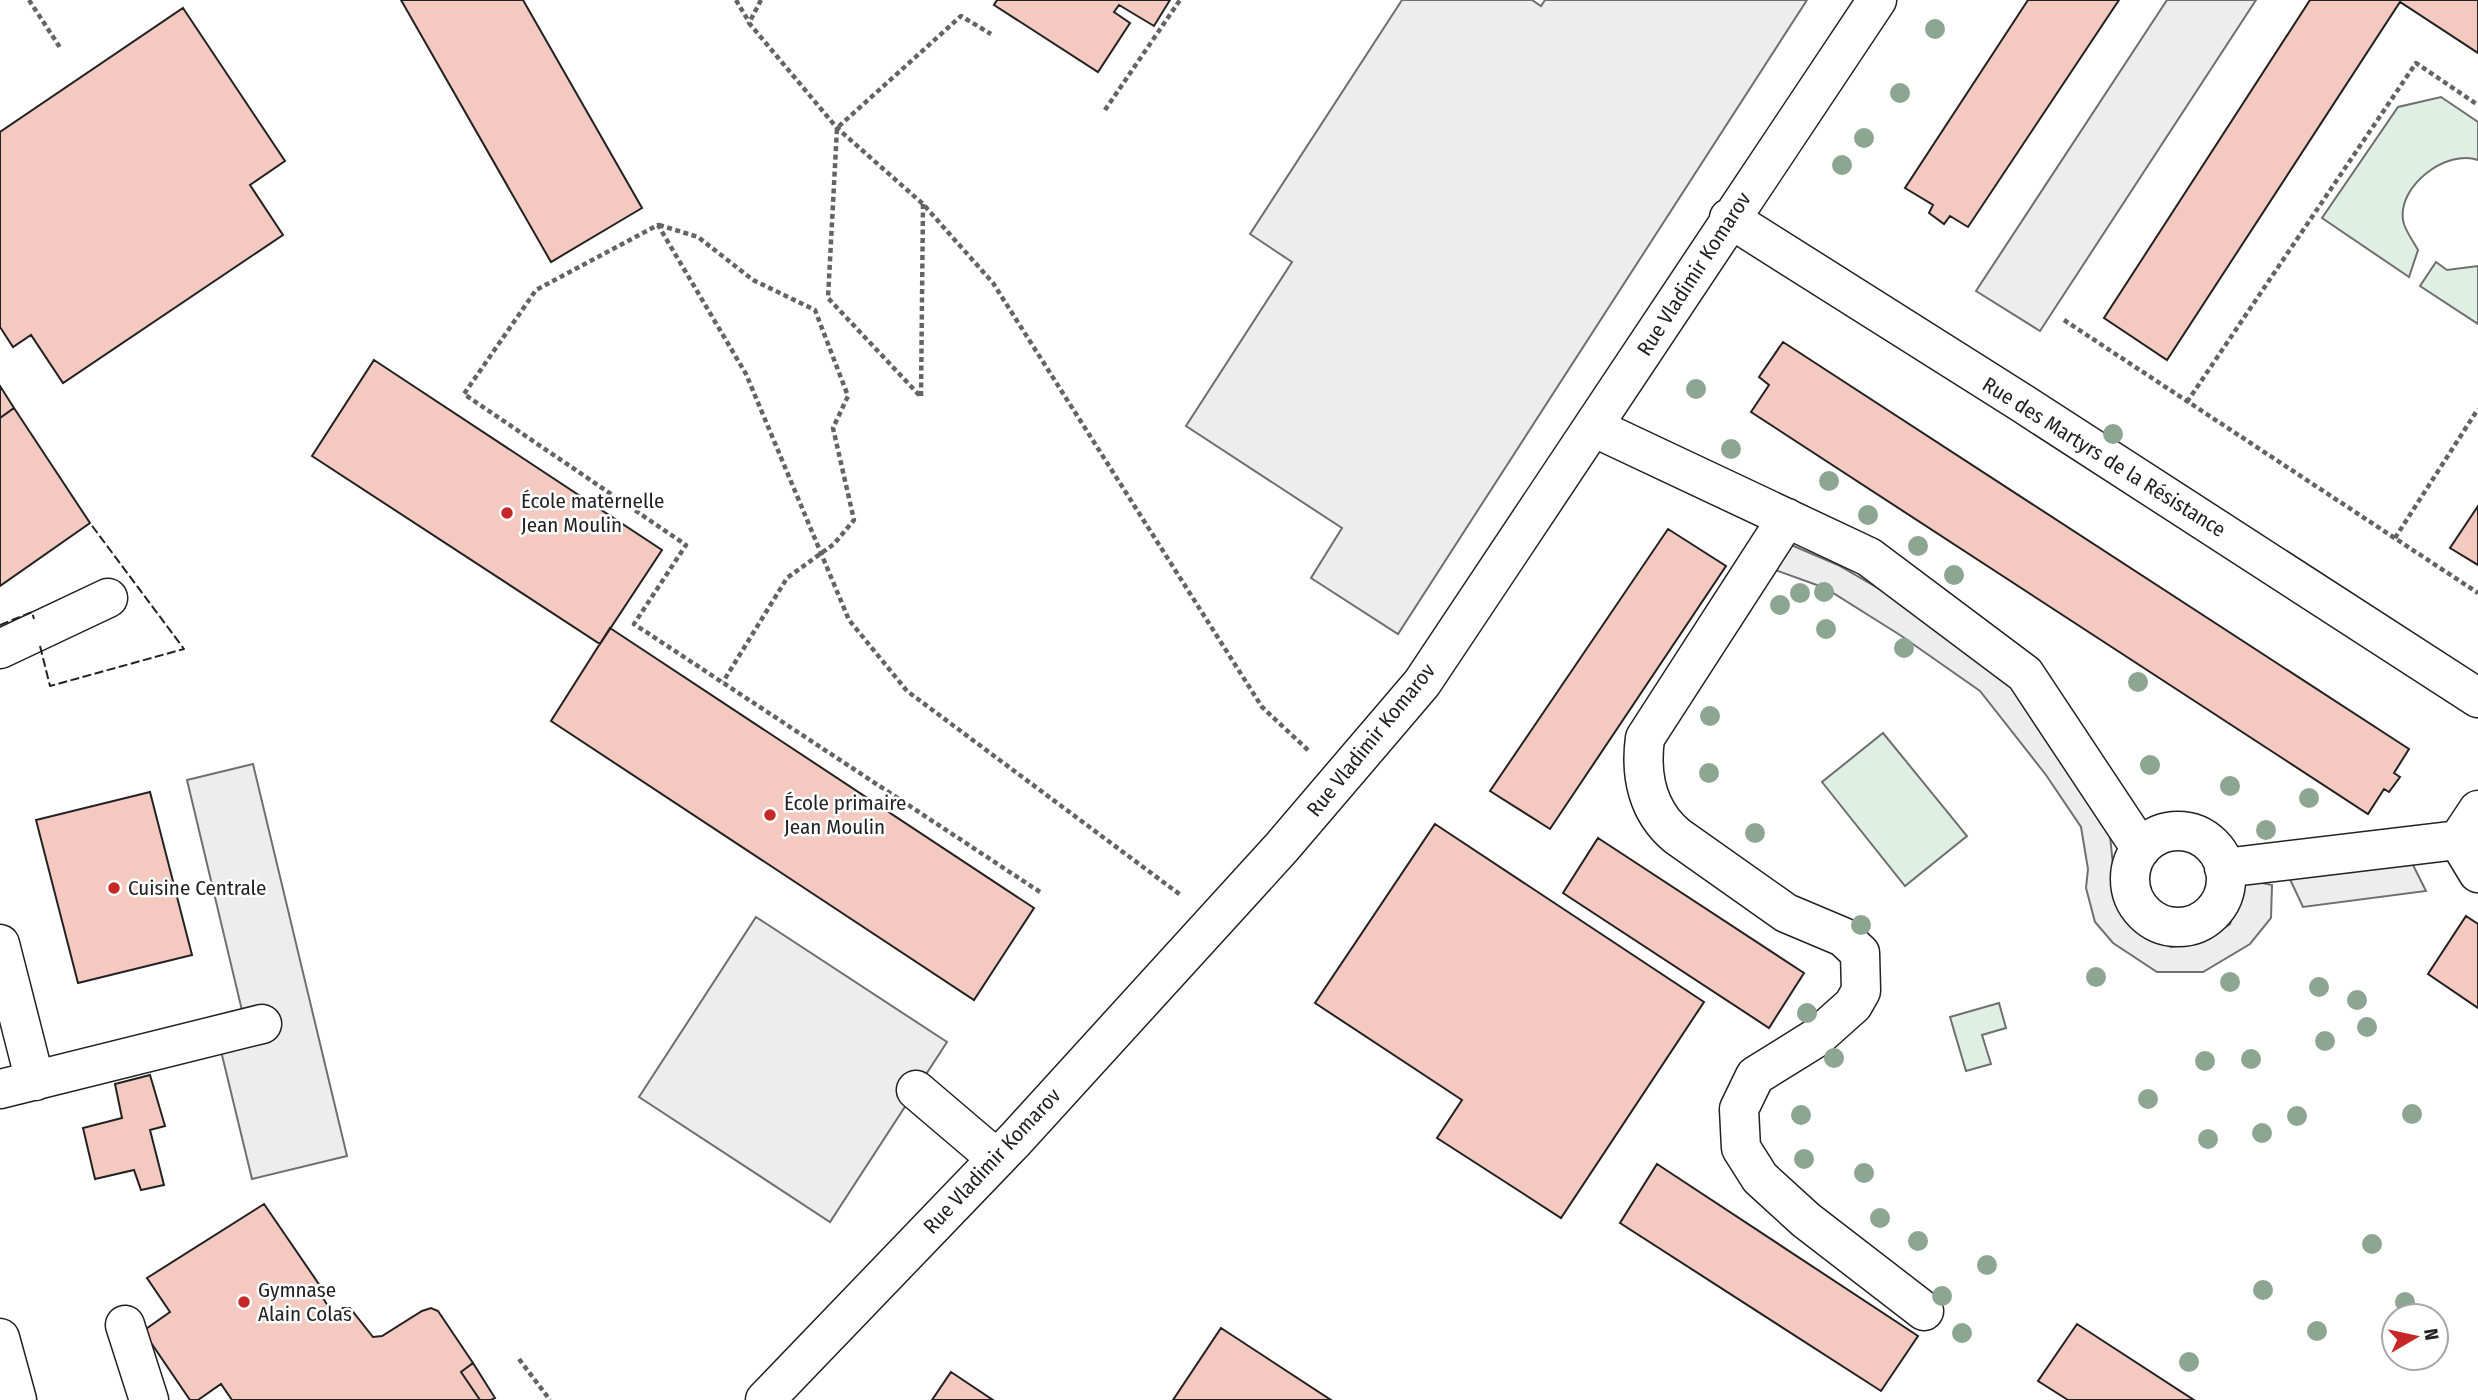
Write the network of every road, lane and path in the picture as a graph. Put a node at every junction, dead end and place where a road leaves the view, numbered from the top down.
1 (29, 0) edge
2 (736, 0) edge
3 (761, 0) edge
4 (1180, 0) edge
5 (1877, 0) edge
6 (749, 23) junction
7 (991, 34) dead end
8 (61, 49) dead end
9 (2478, 104) edge
10 (1105, 110) dead end
11 (836, 128) junction
12 (923, 204) junction
13 (1729, 218) junction
14 (658, 225) junction
15 (2064, 320) dead end
16 (2188, 402) junction
17 (2478, 409) edge
18 (1593, 427) junction
19 (1787, 518) junction
20 (2395, 538) junction
21 (821, 553) junction
22 (2478, 593) edge
23 (108, 598) dead end
24 (0, 649) edge
25 (723, 682) junction
26 (2478, 698) edge
27 (1311, 753) dead end
28 (2468, 825) edge
29 (2141, 849) junction
30 (2224, 868) junction
31 (2478, 873) edge
32 (1040, 892) dead end
33 (1213, 920) junction
34 (0, 944) edge
35 (262, 1024) dead end
36 (17, 1085) edge
37 (916, 1090) dead end
38 (997, 1159) junction
39 (1924, 1311) dead end
40 (125, 1325) dead end
41 (0, 1338) edge
42 (519, 1359) dead end
43 (17, 1400) edge
44 (149, 1400) edge
45 (550, 1400) edge
46 (765, 1400) edge

1 - 8 path
2 - 6 path
3 - 6 path
4 - 10 path
5 - 13 street, Rue Vladimir Komarov
6 - 11 path
7 - 11 path
9 - 16 path
11 - 12 path
11 - 12 path
12 - 27 path
13 - 18 street, Rue Vladimir Komarov
13 - 26 street, Rue des Martyrs de la Résistance
14 - 21 path
14 - 21 path
14 - 25 path
15 - 16 path
16 - 20 path
17 - 20 path
18 - 19 street
18 - 33 street, Rue Vladimir Komarov
19 - 29 street
19 - 39 street
20 - 22 path
21 - 25 path
21 - 33 path
23 - 24 street
25 - 32 path
28 - 30 street
28 - 31 street
29 - 30 street
29 - 30 street
33 - 38 street, Rue Vladimir Komarov
34 - 36 street
35 - 36 street
37 - 38 street
38 - 46 street, Rue Vladimir Komarov
40 - 44 street
41 - 43 street
42 - 45 path

